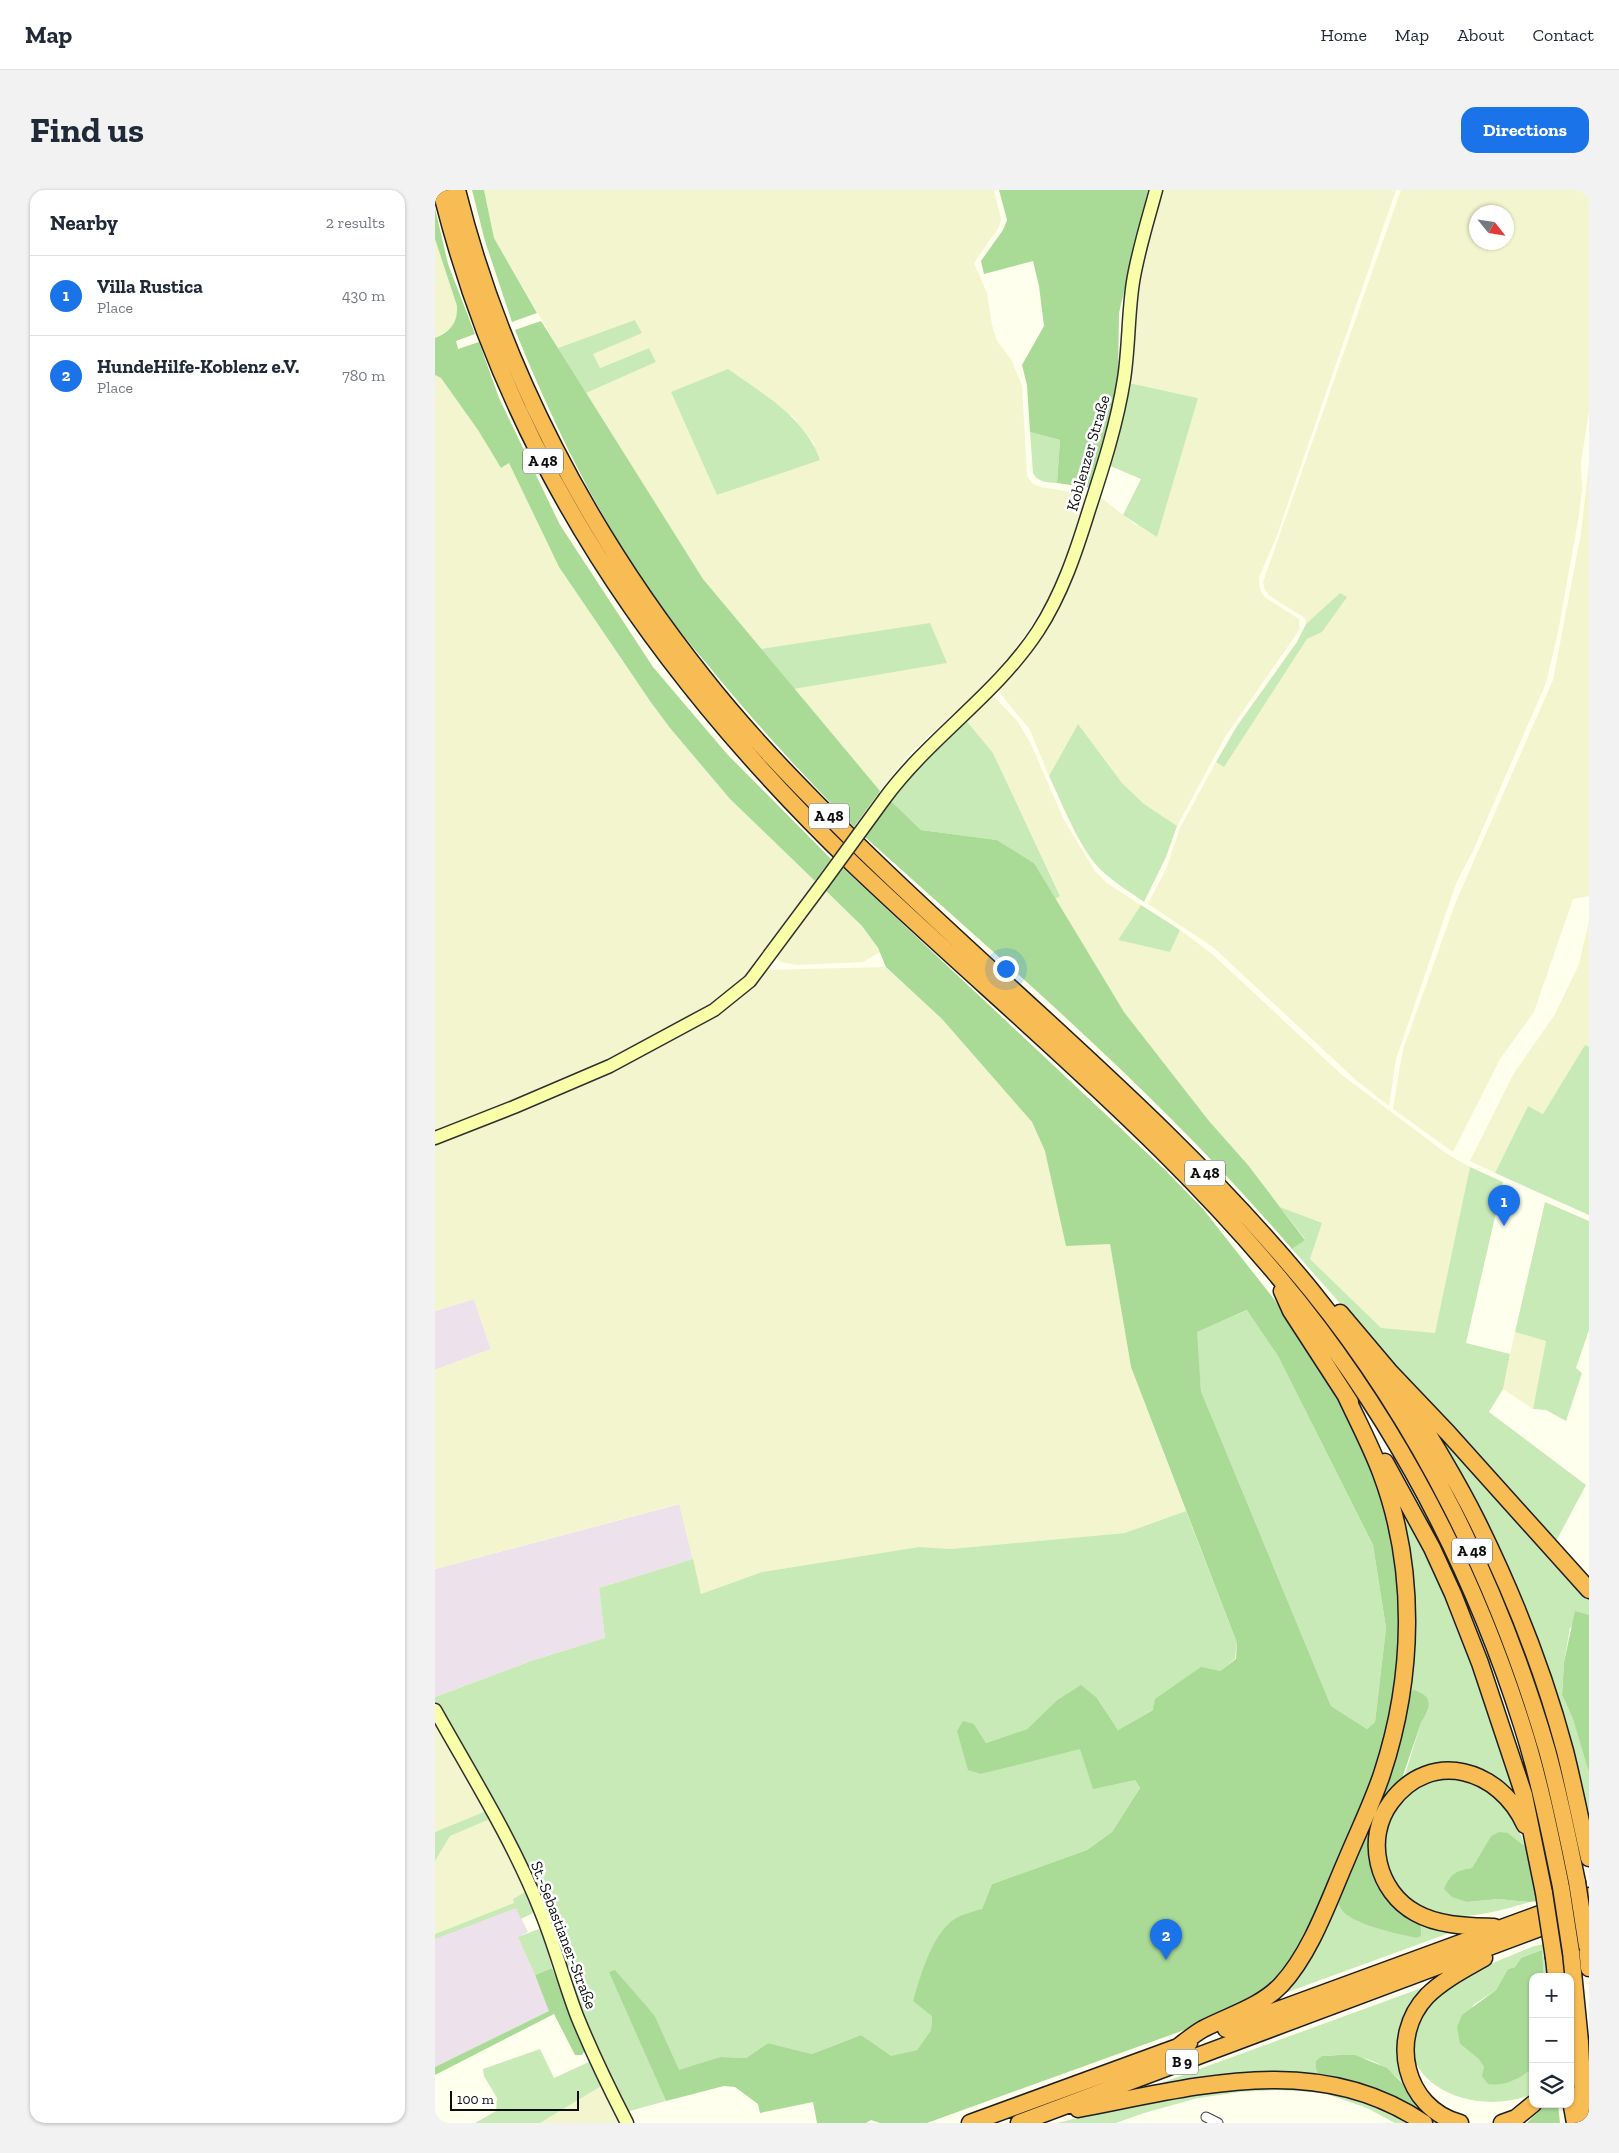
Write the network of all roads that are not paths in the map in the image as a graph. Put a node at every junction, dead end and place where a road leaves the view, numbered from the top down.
1 (441, 190) edge
2 (457, 190) edge
3 (468, 190) edge
4 (1156, 190) edge
5 (477, 266) junction
6 (435, 1138) edge
7 (1285, 1260) junction
8 (1274, 1273) junction
9 (1389, 1371) junction
10 (1345, 1394) junction
11 (1589, 1590) edge
12 (435, 1710) edge
13 (1589, 1858) edge
14 (1539, 1862) junction
15 (1589, 1896) edge
16 (1589, 1909) edge
17 (1589, 1919) edge
18 (1501, 1928) junction
19 (1484, 1958) junction
20 (1589, 1968) edge
21 (1556, 1973) edge
22 (1321, 2009) junction
23 (1178, 2047) junction
24 (1529, 2107) edge
25 (1572, 2108) edge
26 (1042, 2115) junction
27 (1207, 2117) dead end
28 (627, 2123) edge
29 (970, 2123) edge
30 (1019, 2123) edge
31 (1218, 2123) edge
32 (1424, 2123) edge
33 (1460, 2123) edge
34 (1502, 2123) edge
35 (1575, 2123) edge
36 (1584, 2123) edge

1 - 8 highway, A 48
2 - 5 highway, A 48
3 - 5 highway
4 - 6 main road, Koblenzer Straße, bridge
5 - 7 highway, A 48
7 - 9 highway
7 - 20 highway, A 48, bridge
8 - 10 highway
8 - 36 highway, A 48, bridge
9 - 11 highway
9 - 13 highway
10 - 14 highway
10 - 23 highway
12 - 28 main road, St.-Sebastianer-Straße
14 - 18 highway
14 - 21 highway, bridge
15 - 18 highway, B 9
16 - 22 highway, B 9
17 - 19 highway
18 - 23 highway, B 9
19 - 22 highway
19 - 33 highway
22 - 26 highway, B 9
23 - 29 highway, B 9
24 - 34 highway
25 - 35 highway
26 - 30 highway, B 9
26 - 32 highway
27 - 31 street

